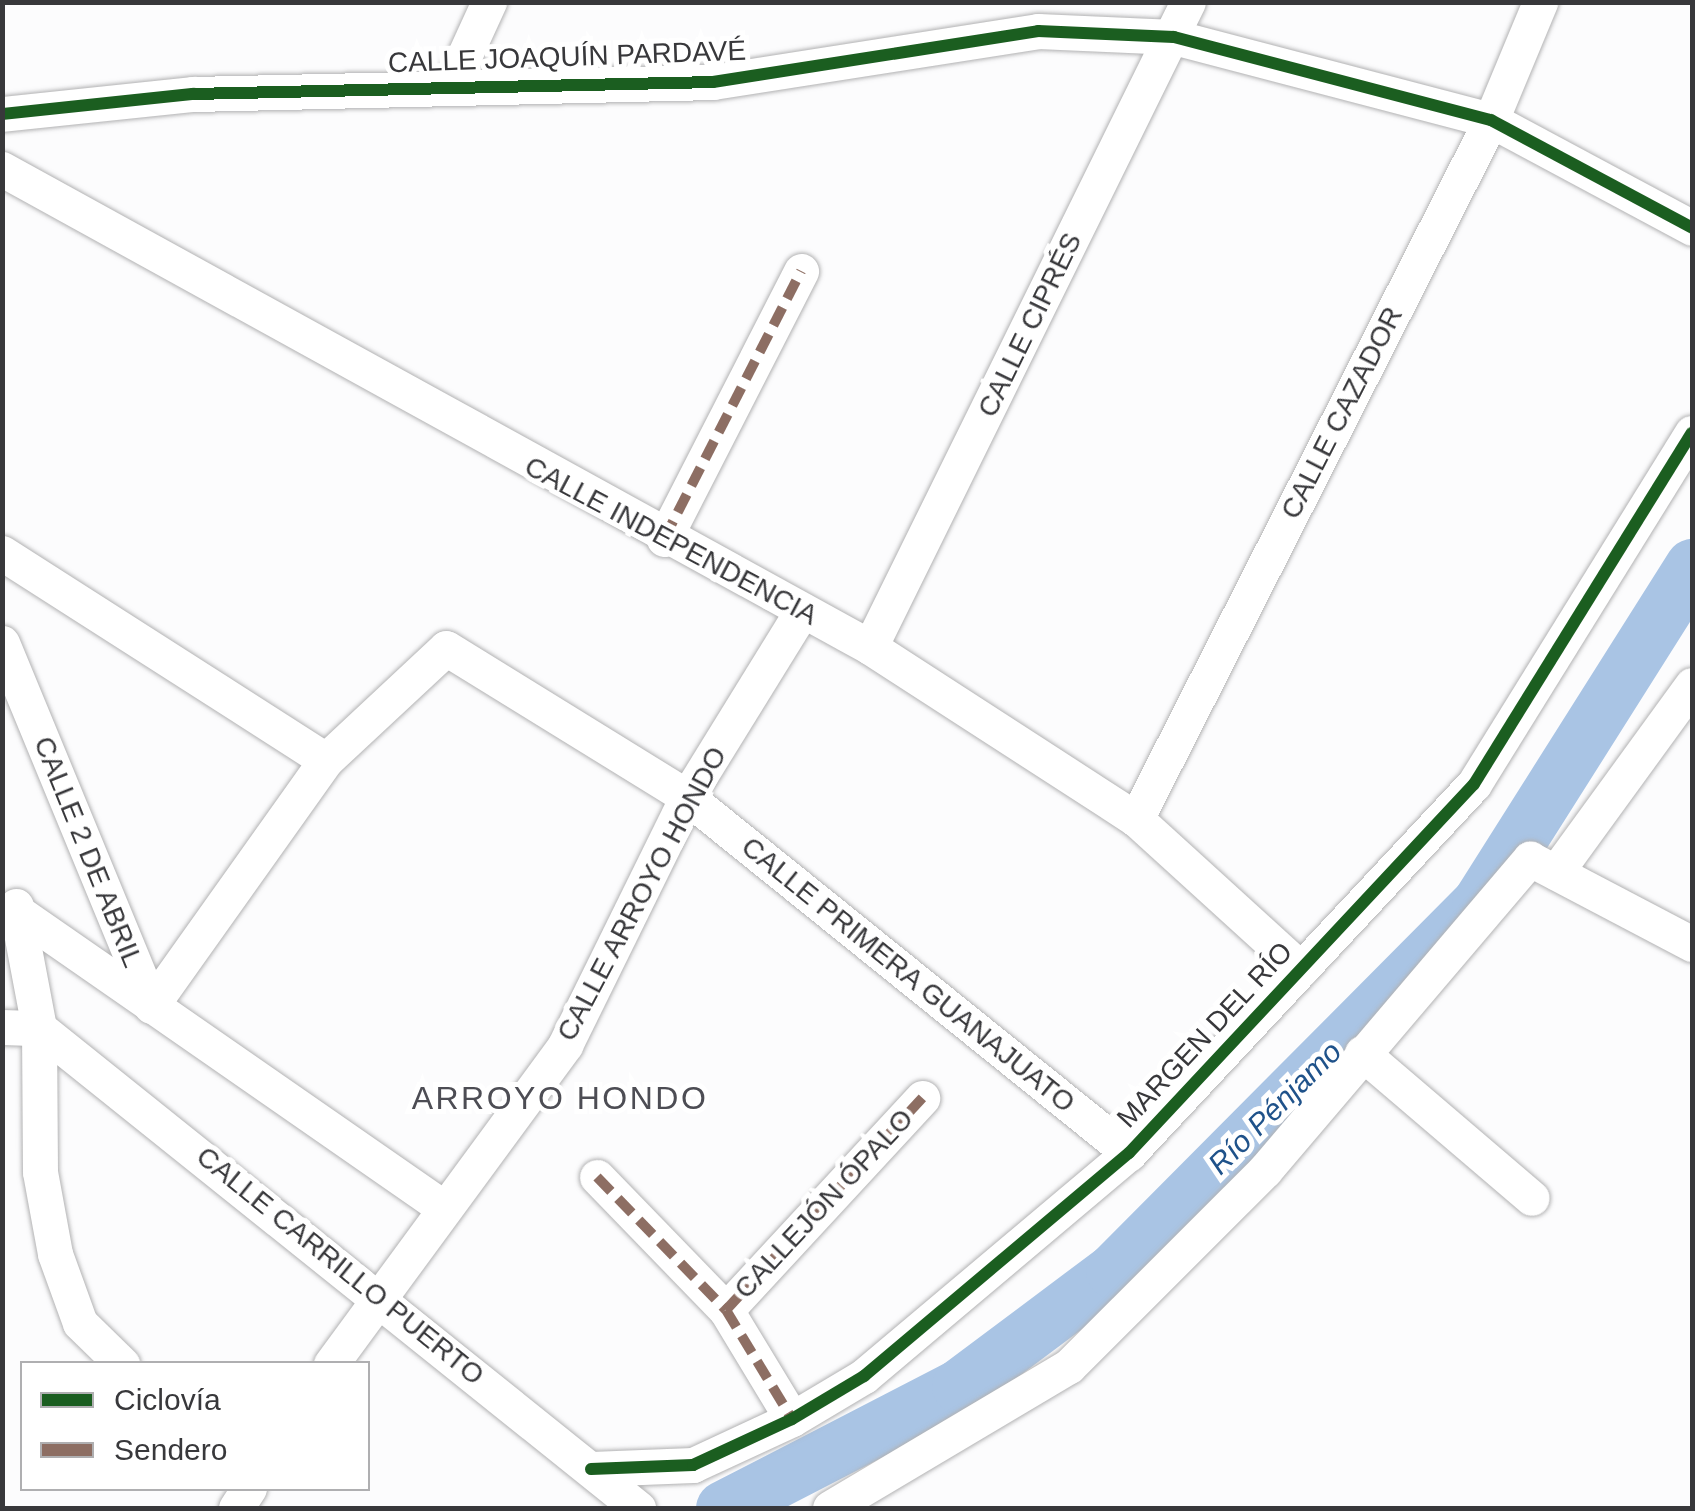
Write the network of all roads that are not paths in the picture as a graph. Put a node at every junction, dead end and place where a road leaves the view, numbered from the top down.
1 (489, 2) edge
2 (1188, 2) edge
3 (1540, 2) edge
4 (1174, 36) junction
5 (450, 87) junction
6 (2, 114) edge
7 (1490, 120) junction
8 (2, 170) edge
9 (1692, 228) edge
10 (801, 271) dead end
11 (1692, 434) edge
12 (664, 539) junction
13 (2, 554) edge
14 (802, 611) junction
15 (2, 643) edge
16 (870, 647) junction
17 (1692, 685) edge
18 (326, 760) junction
19 (687, 796) junction
20 (1136, 819) junction
21 (1543, 865) junction
22 (13, 906) edge
23 (1692, 944) edge
24 (1301, 969) junction
25 (151, 1006) junction
26 (2, 1027) edge
27 (39, 1028) junction
28 (1362, 1052) junction
29 (922, 1098) dead end
30 (1129, 1154) junction
31 (597, 1176) dead end
32 (1532, 1198) dead end
33 (441, 1206) junction
34 (378, 1294) junction
35 (726, 1310) junction
36 (119, 1361) edge
37 (333, 1361) edge
38 (792, 1418) junction
39 (591, 1469) junction
40 (628, 1500) edge
41 (830, 1508) edge

1 - 5 street
2 - 4 street, CALLE CIPRÉS
3 - 7 street, CALLE CAZADOR
4 - 5 street, CALLE JOAQUÍN PARDAVÉ
4 - 7 street, CALLE JOAQUÍN PARDAVÉ
4 - 16 street, CALLE CIPRÉS
5 - 6 street, CALLE JOAQUÍN PARDAVÉ
7 - 9 street, CALLE JOAQUÍN PARDAVÉ
7 - 20 street, CALLE CAZADOR
8 - 12 street, CALLE INDEPENDENCIA
10 - 12 street
11 - 24 street, MARGEN DEL RÍO
12 - 14 street, CALLE INDEPENDENCIA
13 - 18 street
14 - 16 street, CALLE INDEPENDENCIA
14 - 19 street, CALLE ARROYO HONDO
15 - 25 street, CALLE 2 DE ABRIL
16 - 20 street, CALLE INDEPENDENCIA
17 - 21 street
18 - 19 street, CALLE PRIMERA GUANAJUATO
18 - 25 street
19 - 30 street, CALLE PRIMERA GUANAJUATO
19 - 33 street, CALLE ARROYO HONDO
20 - 24 street, CALLE INDEPENDENCIA
21 - 23 street
21 - 28 street
22 - 25 street, CALLE 2 DE ABRIL
22 - 27 street
24 - 30 street, MARGEN DEL RÍO
25 - 33 street, CALLE 2 DE ABRIL
26 - 27 street
27 - 34 street, CALLE CARRILLO PUERTO
27 - 36 street
28 - 32 street
28 - 41 street
29 - 35 street, CALLEJÓN ÓPALO
30 - 38 street, MARGEN DEL RÍO
31 - 35 street
33 - 34 street, CALLE ARROYO HONDO
34 - 37 street, CALLE ARROYO HONDO
34 - 39 street, CALLE CARRILLO PUERTO
35 - 38 street
38 - 39 street, MARGEN DEL RÍO
39 - 40 street, CALLE CARRILLO PUERTO

